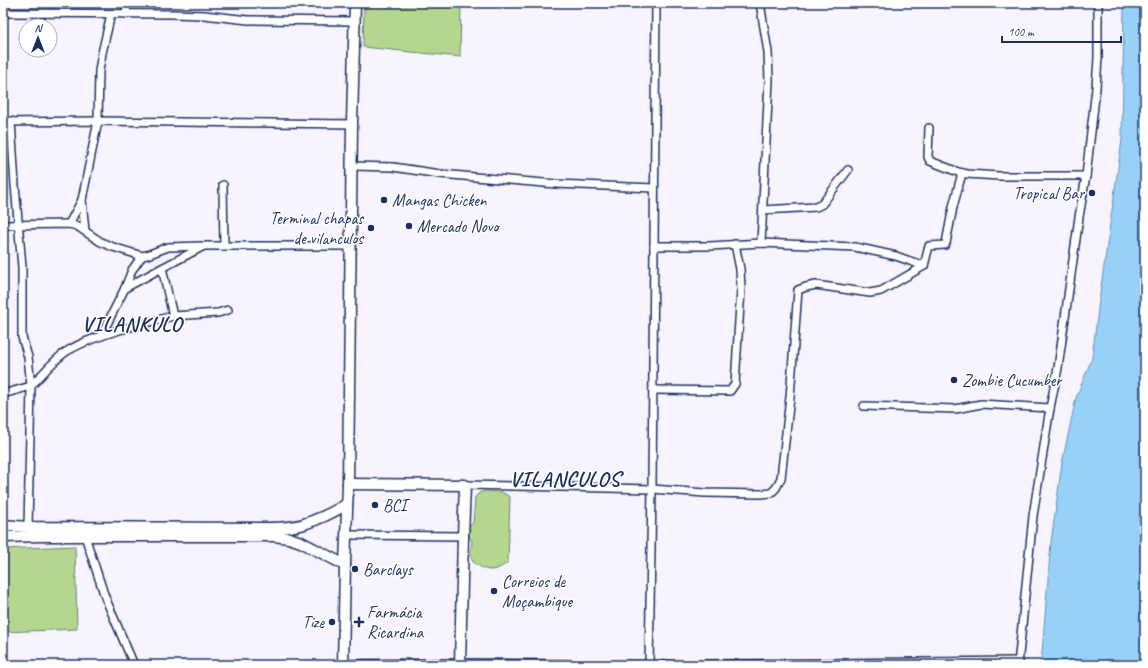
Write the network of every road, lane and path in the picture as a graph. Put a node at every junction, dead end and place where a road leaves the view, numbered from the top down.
1 (127, 3) edge
2 (356, 3) edge
3 (656, 3) edge
4 (760, 3) edge
5 (1098, 3) edge
6 (3, 13) edge
7 (111, 14) junction
8 (126, 14) junction
9 (355, 21) junction
10 (98, 121) junction
11 (3, 122) edge
12 (11, 122) junction
13 (352, 124) junction
14 (930, 128) dead end
15 (352, 166) junction
16 (848, 170) dead end
17 (962, 173) junction
18 (1086, 176) junction
19 (223, 185) dead end
20 (654, 188) junction
21 (82, 200) junction
22 (763, 210) junction
23 (69, 224) junction
24 (3, 225) edge
25 (18, 225) junction
26 (85, 231) junction
27 (761, 243) junction
28 (735, 244) junction
29 (204, 246) junction
30 (224, 246) junction
31 (350, 246) junction
32 (654, 246) junction
33 (142, 256) junction
34 (924, 266) junction
35 (162, 268) junction
36 (125, 288) junction
37 (228, 310) dead end
38 (173, 316) junction
39 (101, 336) junction
40 (31, 386) junction
41 (653, 390) junction
42 (3, 394) edge
43 (864, 406) dead end
44 (1050, 408) junction
45 (348, 484) junction
46 (465, 485) junction
47 (652, 489) junction
48 (347, 504) junction
49 (3, 525) edge
50 (28, 527) junction
51 (347, 535) junction
52 (85, 536) junction
53 (463, 536) junction
54 (3, 537) edge
55 (345, 565) junction
56 (925, 663) edge
57 (1019, 663) edge
58 (344, 664) edge
59 (460, 664) edge
60 (541, 664) edge
61 (134, 665) edge
62 (649, 665) edge

1 - 8 street
2 - 9 main road
3 - 20 street
4 - 22 street
5 - 18 street
6 - 7 street
7 - 8 street
7 - 10 street
8 - 9 street
9 - 13 main road
10 - 12 street
10 - 13 street
10 - 21 street
11 - 12 street
12 - 25 street
13 - 15 main road
14 - 17 street
15 - 20 street
15 - 31 main road
16 - 22 street
17 - 18 street
17 - 34 street
18 - 44 street
19 - 30 street
20 - 32 street
21 - 23 street
21 - 26 street
22 - 27 street
23 - 25 street
23 - 26 street
24 - 25 street
25 - 40 street
26 - 33 street
27 - 28 street
27 - 34 street
28 - 32 street
28 - 41 street
29 - 30 street
29 - 33 street
29 - 35 street
30 - 31 street
31 - 45 main road
32 - 41 street
33 - 36 street
34 - 47 street
35 - 36 street
35 - 38 street
36 - 39 street
37 - 38 street
38 - 39 street
39 - 40 street
40 - 42 street
40 - 50 street
41 - 47 street
43 - 44 street
44 - 57 street
45 - 46 main road
45 - 48 main road
46 - 47 street
46 - 53 main road
47 - 62 street
48 - 50 main road
48 - 51 main road
49 - 50 main road
51 - 53 street
51 - 55 main road
52 - 54 main road
52 - 55 main road
52 - 61 street
53 - 59 main road
55 - 58 main road
56 - 57 street
56 - 62 street
58 - 59 street
59 - 60 street
60 - 62 street

